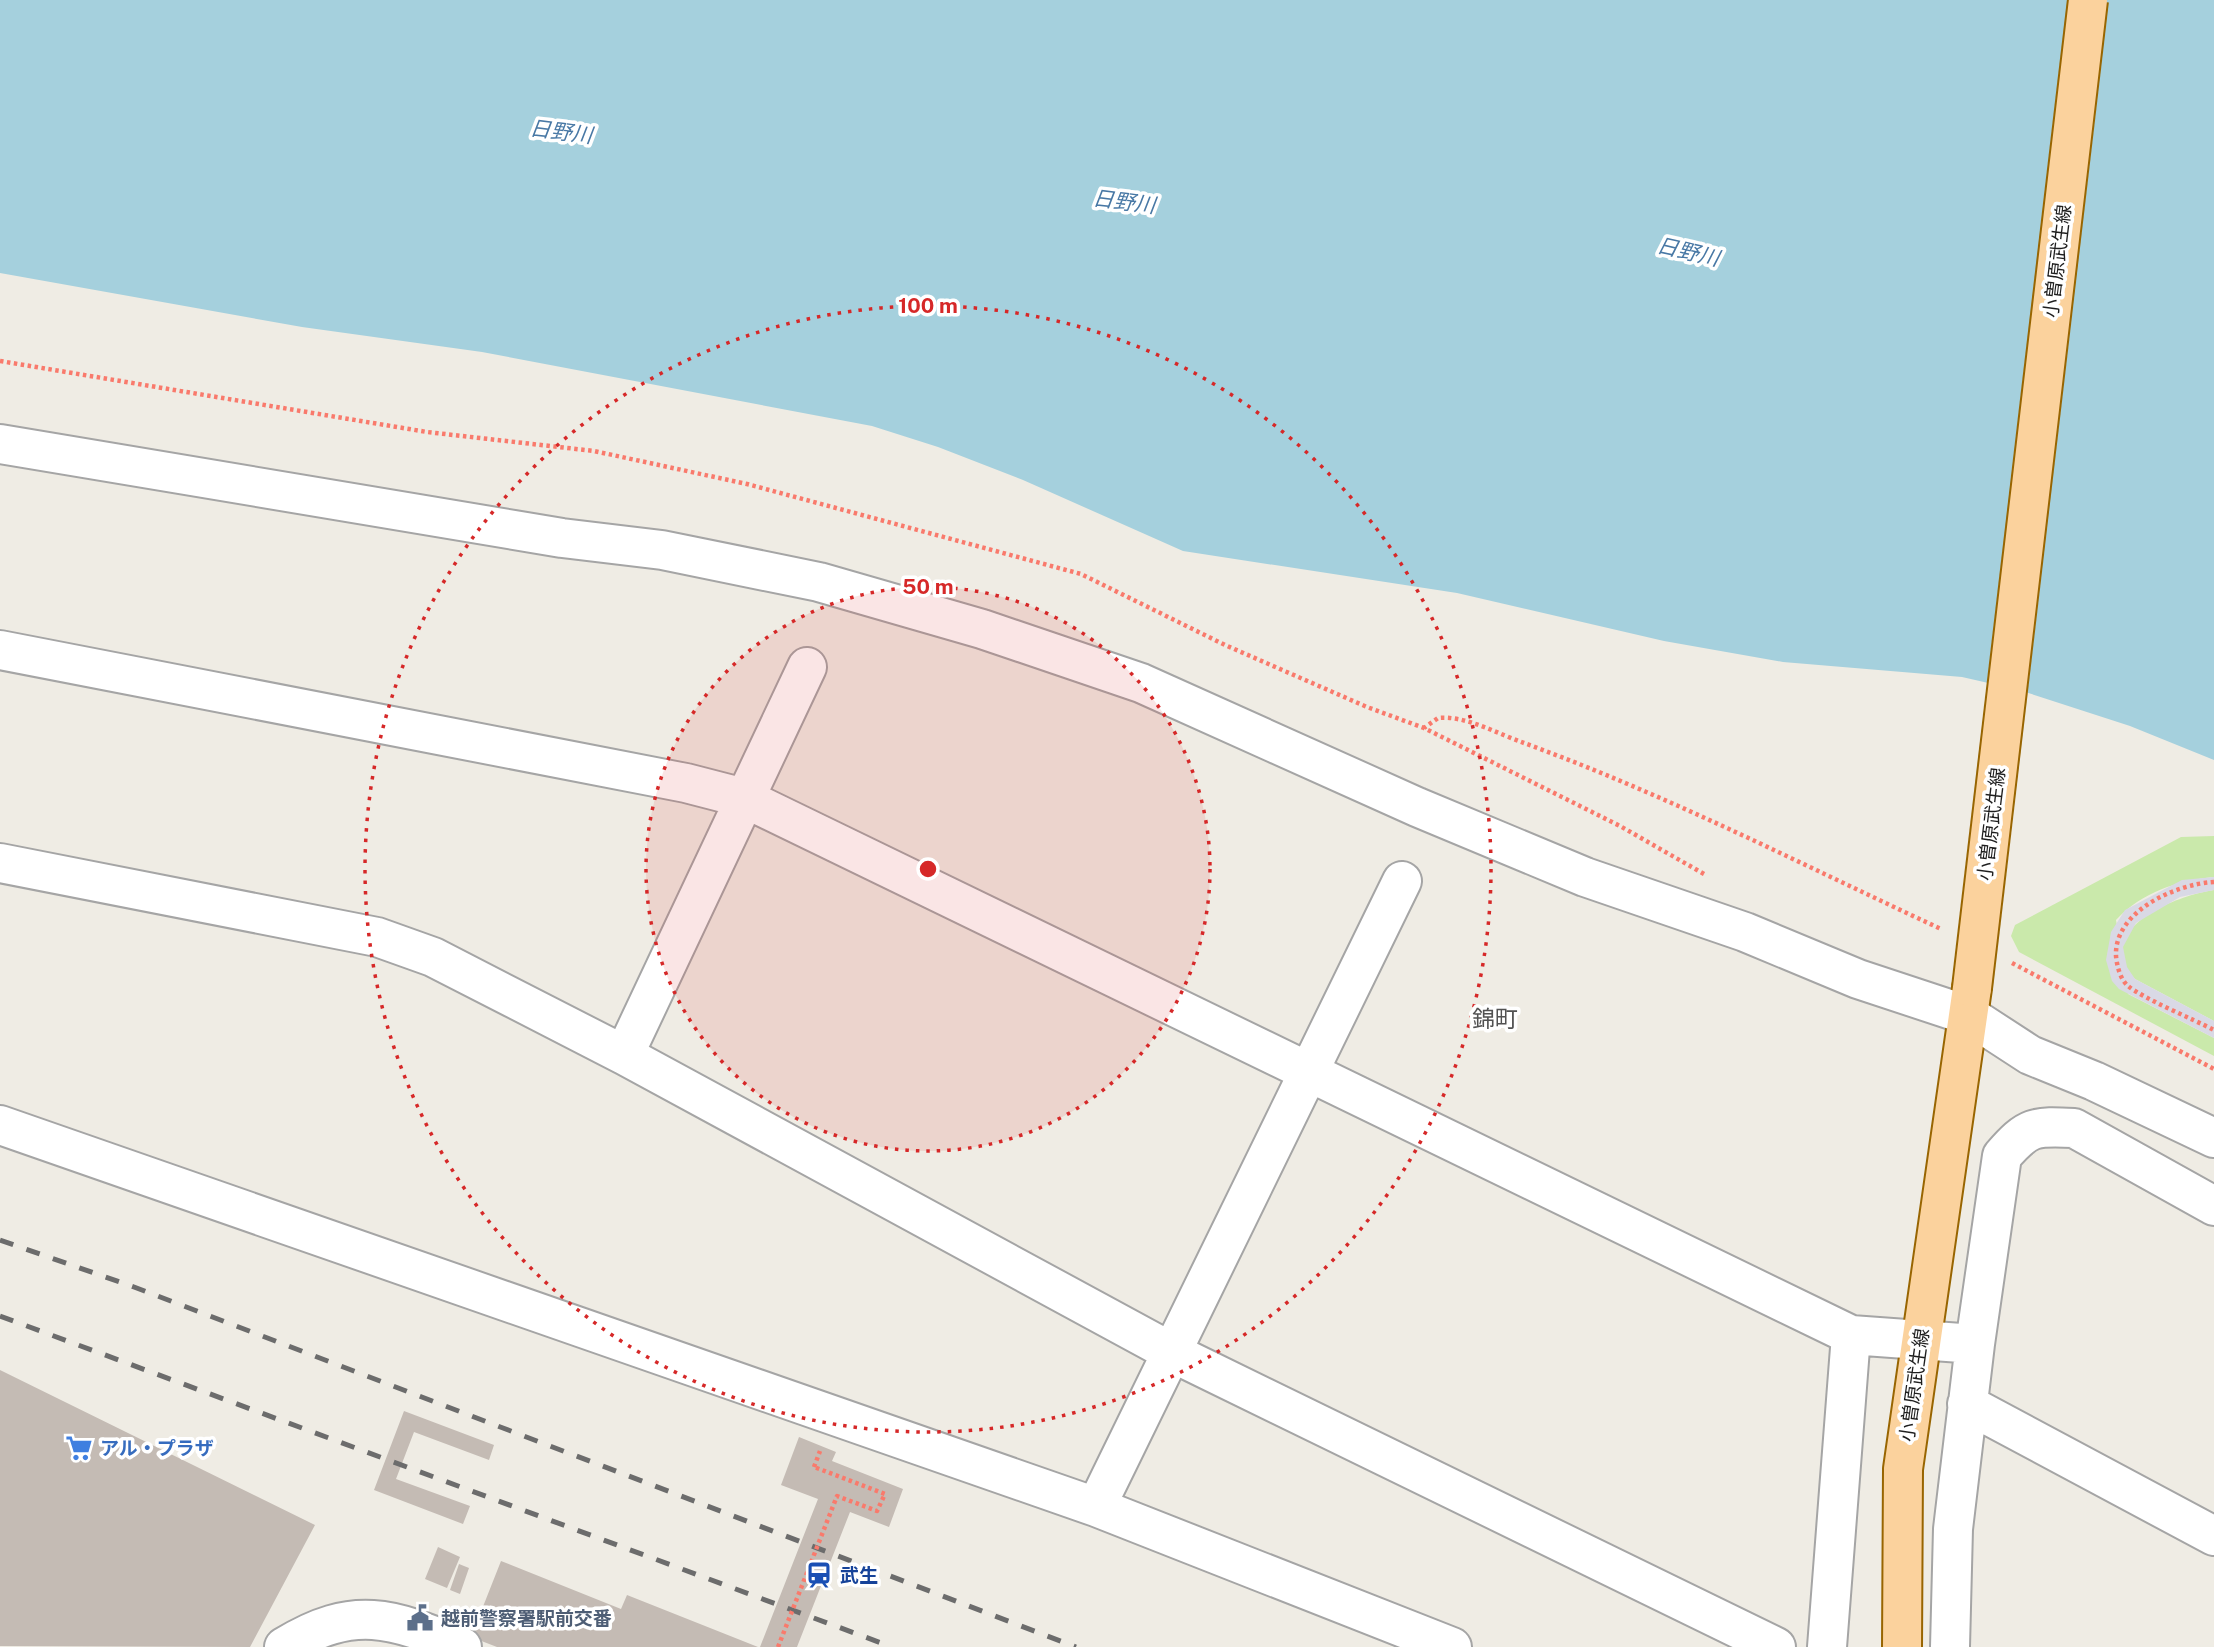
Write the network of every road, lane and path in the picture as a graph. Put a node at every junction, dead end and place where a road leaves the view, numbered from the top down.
1 (2088, 0) edge
2 (0, 361) edge
3 (0, 444) edge
4 (0, 650) edge
5 (807, 667) dead end
6 (1424, 728) junction
7 (744, 798) junction
8 (0, 863) edge
9 (1711, 878) dead end
10 (1402, 881) dead end
11 (2214, 882) edge
12 (1948, 933) dead end
13 (2010, 962) dead end
14 (1971, 1002) junction
15 (2214, 1030) edge
16 (624, 1055) junction
17 (2214, 1069) edge
18 (1311, 1071) junction
19 (0, 1125) edge
20 (2214, 1138) edge
21 (2214, 1206) edge
22 (1851, 1335) junction
23 (1920, 1341) junction
24 (1975, 1344) junction
25 (1173, 1353) junction
26 (1967, 1404) junction
27 (814, 1467) dead end
28 (1096, 1507) junction
29 (2214, 1536) edge
30 (284, 1647) edge
31 (462, 1647) edge
32 (778, 1647) edge
33 (1452, 1647) edge
34 (1776, 1647) edge
35 (1826, 1647) edge
36 (1902, 1647) edge
37 (1950, 1647) edge

1 - 14 main road, 小曽原武生線, bridge
2 - 6 path
3 - 14 street
4 - 7 street
5 - 7 street
6 - 9 path
6 - 12 path
7 - 16 street
7 - 18 street
8 - 16 street
10 - 18 street
11 - 15 path
13 - 17 path
14 - 20 street
14 - 23 main road, 小曽原武生線
16 - 25 street
18 - 22 street
18 - 25 street
19 - 28 street
21 - 24 street
22 - 23 street
22 - 35 street
23 - 24 street
23 - 36 main road, 小曽原武生線
24 - 26 street
25 - 28 street
25 - 34 street
26 - 29 street
26 - 37 street
27 - 32 path, bridge
28 - 33 street
30 - 31 street

